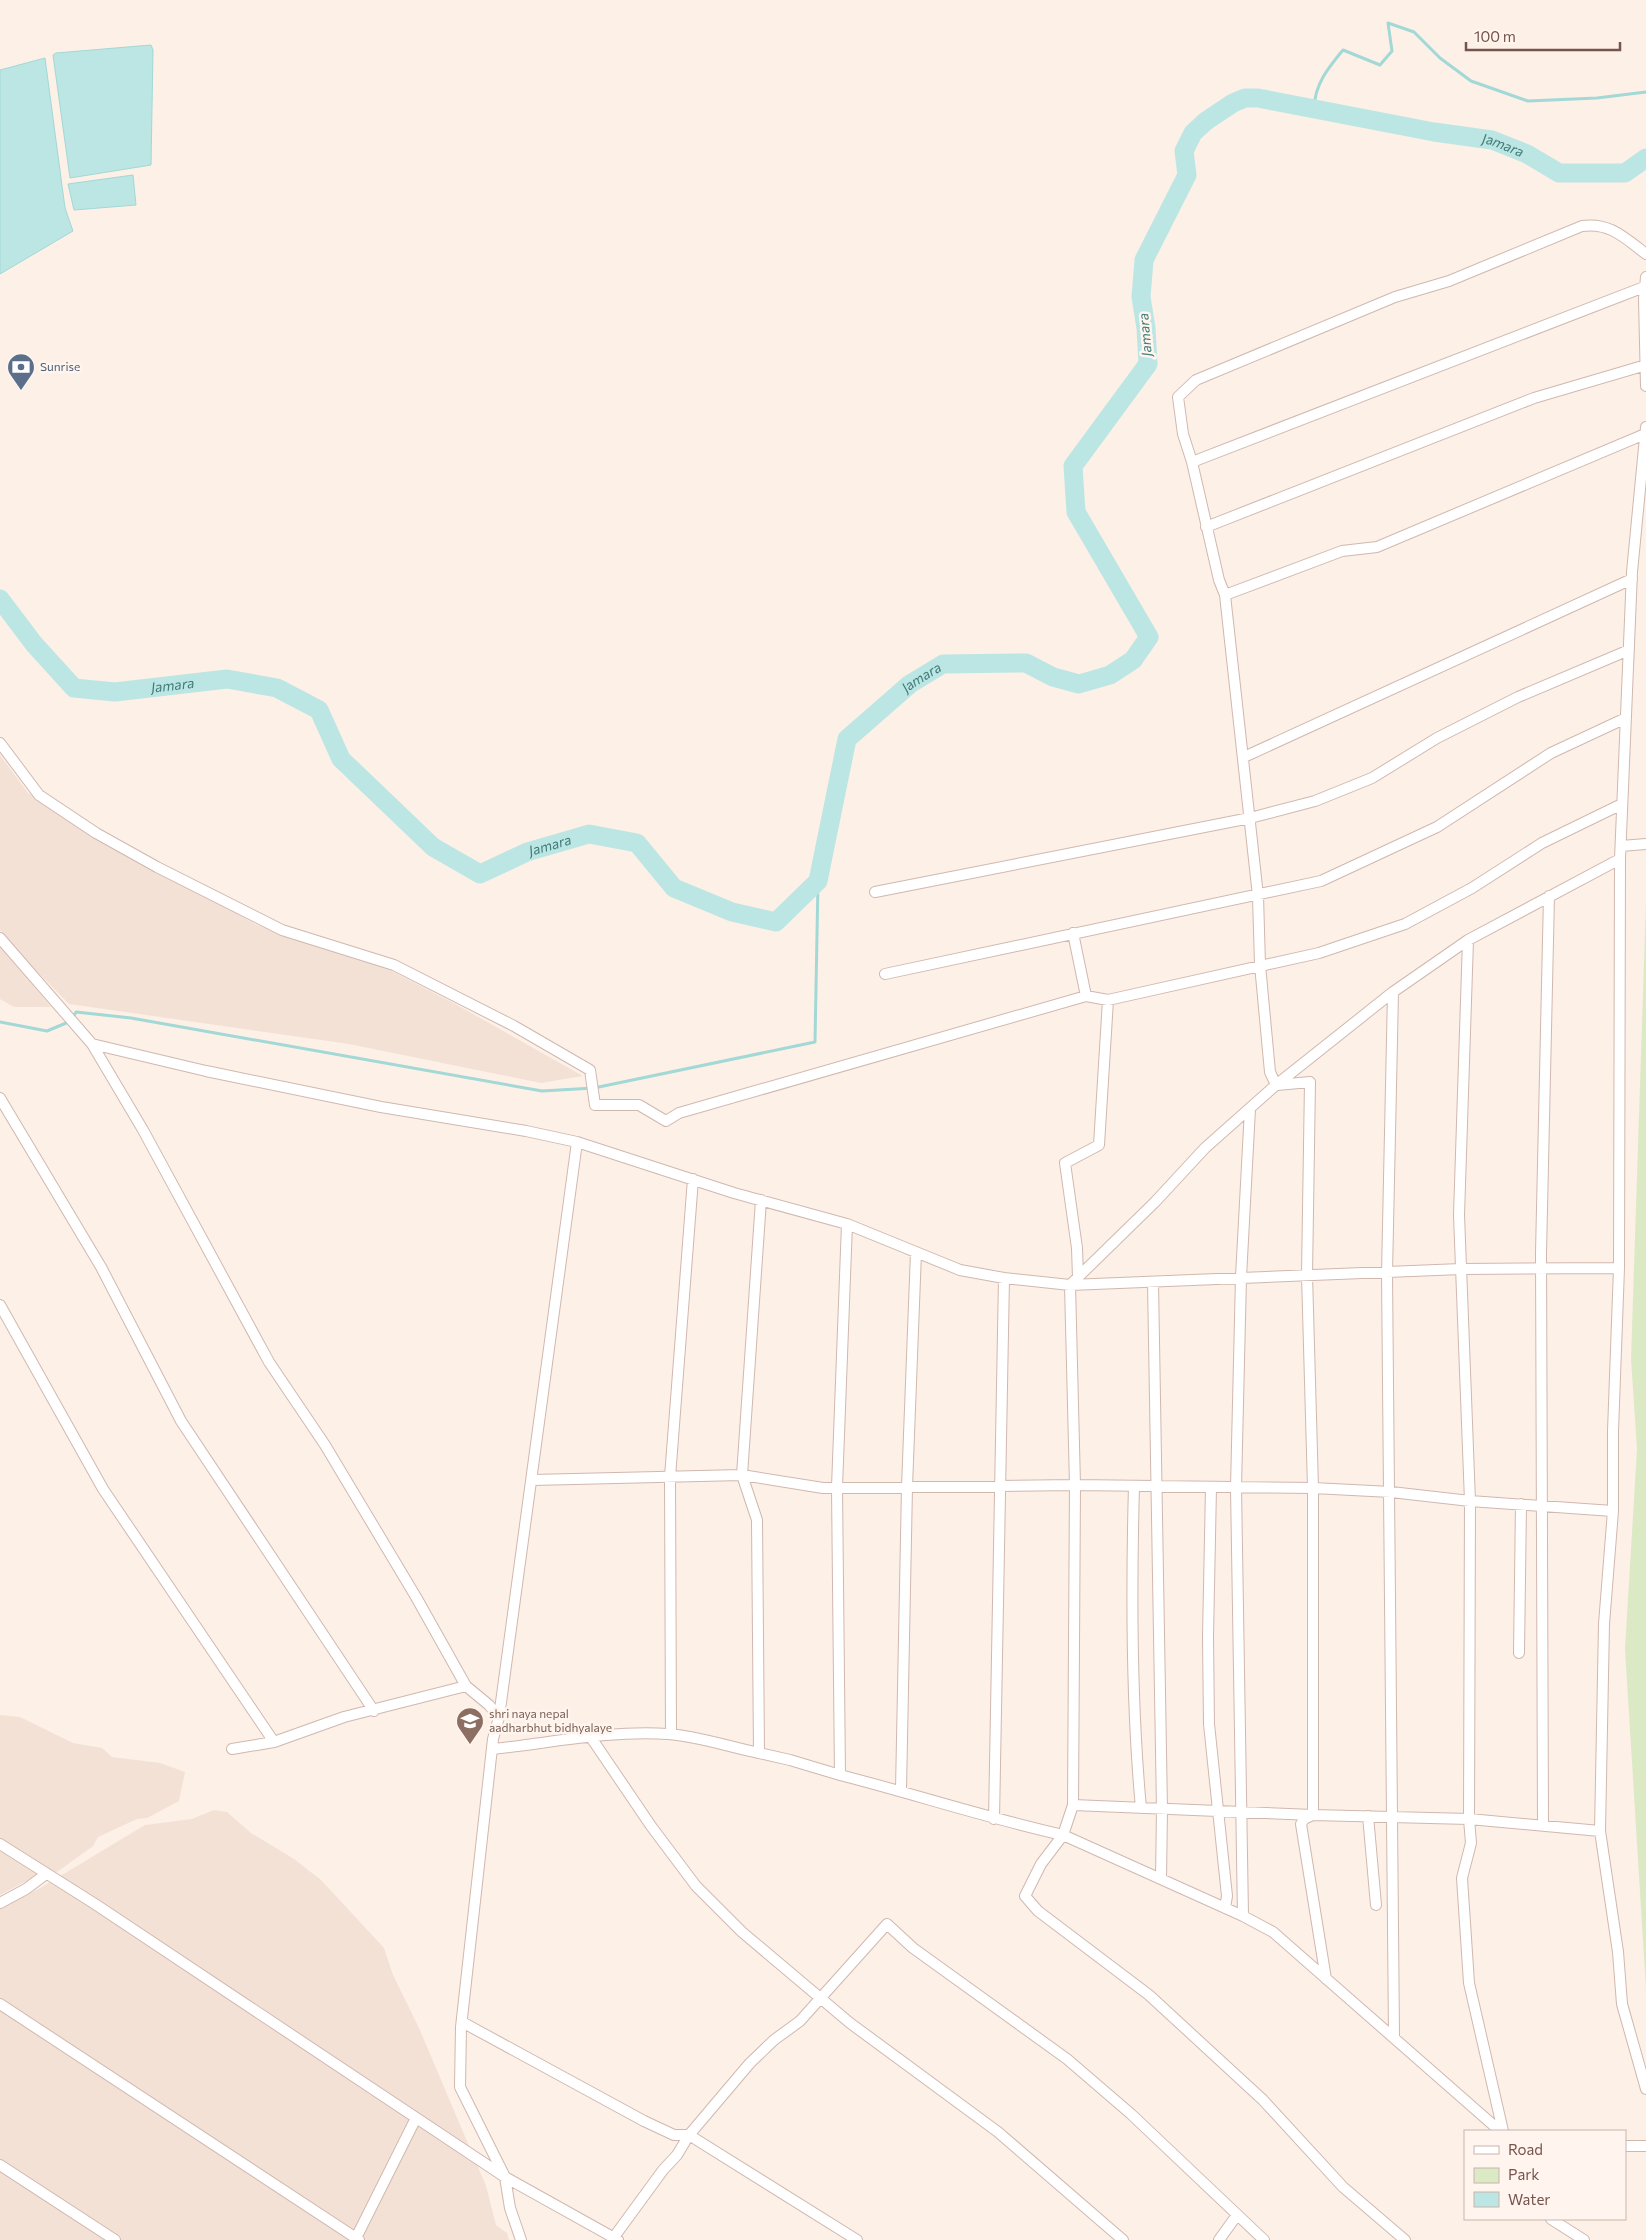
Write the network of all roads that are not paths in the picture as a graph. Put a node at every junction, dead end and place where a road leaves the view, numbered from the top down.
1 (1646, 254) edge
2 (1645, 282) edge
3 (1646, 365) edge
4 (1646, 386) edge
5 (1646, 431) edge
6 (1192, 462) junction
7 (1206, 527) junction
8 (1632, 579) junction
9 (1225, 595) junction
10 (1629, 650) junction
11 (1626, 718) junction
12 (0, 743) edge
13 (1244, 757) junction
14 (1622, 804) junction
15 (1250, 818) junction
16 (1646, 844) edge
17 (1621, 846) junction
18 (1620, 859) junction
19 (875, 892) dead end
20 (1258, 896) junction
21 (1548, 896) junction
22 (1073, 933) junction
23 (0, 938) edge
24 (1468, 940) junction
25 (1260, 965) junction
26 (885, 974) dead end
27 (1393, 992) junction
28 (1086, 996) junction
29 (1108, 1000) junction
30 (92, 1044) junction
31 (1276, 1085) junction
32 (0, 1098) edge
33 (1250, 1108) junction
34 (577, 1142) junction
35 (693, 1179) junction
36 (761, 1200) junction
37 (848, 1224) junction
38 (916, 1252) junction
39 (1542, 1268) junction
40 (1620, 1268) junction
41 (1461, 1269) junction
42 (1387, 1273) junction
43 (1307, 1275) junction
44 (1078, 1276) junction
45 (1241, 1277) junction
46 (1004, 1278) junction
47 (1153, 1282) junction
48 (1070, 1285) junction
49 (0, 1305) edge
50 (742, 1475) junction
51 (670, 1478) junction
52 (532, 1480) junction
53 (1000, 1485) junction
54 (1075, 1485) junction
55 (1134, 1486) junction
56 (1156, 1486) junction
57 (837, 1487) junction
58 (907, 1487) junction
59 (1211, 1487) junction
60 (1236, 1488) junction
61 (1313, 1488) junction
62 (1391, 1492) junction
63 (1470, 1501) junction
64 (1521, 1504) junction
65 (1543, 1505) junction
66 (1614, 1511) junction
67 (1519, 1653) dead end
68 (466, 1686) junction
69 (374, 1711) junction
70 (499, 1717) junction
71 (671, 1734) junction
72 (590, 1736) junction
73 (274, 1742) junction
74 (232, 1749) dead end
75 (493, 1749) junction
76 (758, 1753) junction
77 (840, 1775) junction
78 (901, 1790) junction
79 (1073, 1805) junction
80 (1141, 1808) junction
81 (1162, 1810) junction
82 (1218, 1811) junction
83 (1242, 1811) junction
84 (1313, 1815) junction
85 (1368, 1816) junction
86 (1392, 1816) junction
87 (994, 1819) junction
88 (1469, 1819) junction
89 (1543, 1826) junction
90 (1600, 1831) junction
91 (1062, 1835) junction
92 (0, 1844) edge
93 (46, 1874) junction
94 (1161, 1878) junction
95 (0, 1903) edge
96 (1376, 1905) dead end
97 (1225, 1908) junction
98 (1243, 1916) junction
99 (1326, 1979) junction
100 (820, 1998) junction
101 (0, 2004) edge
102 (462, 2022) junction
103 (1394, 2036) junction
104 (1646, 2089) edge
105 (416, 2118) junction
106 (1500, 2130) edge
107 (1501, 2130) edge
108 (689, 2135) junction
109 (1626, 2146) edge
110 (1646, 2146) edge
111 (0, 2166) edge
112 (505, 2177) junction
113 (1237, 2216) junction
114 (1553, 2220) edge
115 (357, 2239) edge
116 (617, 2239) edge
117 (115, 2240) edge
118 (521, 2240) edge
119 (857, 2240) edge
120 (1123, 2240) edge
121 (1219, 2240) edge
122 (1264, 2240) edge
123 (1405, 2240) edge
124 (1584, 2240) edge

1 - 6 street
2 - 3 street
2 - 6 street
3 - 4 street
3 - 7 street
5 - 8 street
5 - 9 street
6 - 7 street
7 - 9 street
8 - 10 street
8 - 13 street
9 - 13 street
10 - 11 street
10 - 15 street
11 - 14 street
11 - 20 street
12 - 28 street
13 - 15 street
14 - 17 street
14 - 25 street
15 - 19 street
15 - 20 street
16 - 17 street
17 - 18 street
18 - 21 street
18 - 40 street
20 - 22 street
20 - 25 street
21 - 24 street
21 - 39 street
22 - 26 street
22 - 28 street
23 - 30 street
24 - 27 street
24 - 41 street
25 - 29 street
25 - 31 street
27 - 31 street
27 - 42 street
28 - 29 street
29 - 44 street
30 - 34 street
30 - 68 street
31 - 33 street
31 - 43 street
32 - 69 street
33 - 44 street
33 - 45 street
34 - 35 street
34 - 52 street
35 - 36 street
35 - 51 street
36 - 37 street
36 - 50 street
37 - 38 street
37 - 57 street
38 - 46 street
38 - 58 street
39 - 40 street
39 - 41 street
39 - 65 street
40 - 66 street
41 - 42 street
41 - 63 street
42 - 43 street
42 - 62 street
43 - 45 street
43 - 61 street
44 - 48 street
45 - 47 street
45 - 60 street
46 - 48 street
46 - 53 street
47 - 48 street
47 - 56 street
48 - 54 street
49 - 73 street
50 - 51 street
50 - 57 street
50 - 76 street
51 - 52 street
51 - 71 street
52 - 70 street
53 - 54 street
53 - 58 street
53 - 87 street
54 - 55 street
54 - 79 street
55 - 56 street
55 - 80 street
56 - 59 street
56 - 81 street
57 - 58 street
57 - 77 street
58 - 78 street
59 - 60 street
59 - 82 street
60 - 61 street
60 - 83 street
61 - 62 street
61 - 84 street
62 - 63 street
62 - 86 street
63 - 64 street
63 - 88 street
64 - 65 street
64 - 67 street
65 - 66 street
65 - 89 street
66 - 90 street
68 - 69 street
68 - 70 street
69 - 73 street
70 - 75 street
71 - 72 street
71 - 76 street
72 - 75 street
72 - 100 street
73 - 74 street
75 - 102 street
76 - 77 street
77 - 78 street
78 - 87 street
79 - 80 street
79 - 91 street
80 - 81 street
81 - 82 street
81 - 94 street
82 - 83 street
82 - 97 street
83 - 84 street
83 - 98 street
84 - 85 street
84 - 99 street
85 - 86 street
85 - 96 street
86 - 88 street
86 - 103 street
87 - 91 street
88 - 89 street
88 - 107 street
89 - 90 street
90 - 104 street
91 - 94 street
91 - 123 street
92 - 93 street
93 - 95 street
93 - 105 street
94 - 97 street
97 - 98 street
98 - 99 street
99 - 103 street
100 - 108 street
100 - 113 street
100 - 120 street
101 - 115 street
102 - 108 street
102 - 112 street
103 - 106 street
105 - 112 street
105 - 115 street
108 - 116 street
108 - 119 street
109 - 110 street
111 - 117 street
112 - 116 street
112 - 118 street
113 - 121 street
113 - 122 street
114 - 124 street

